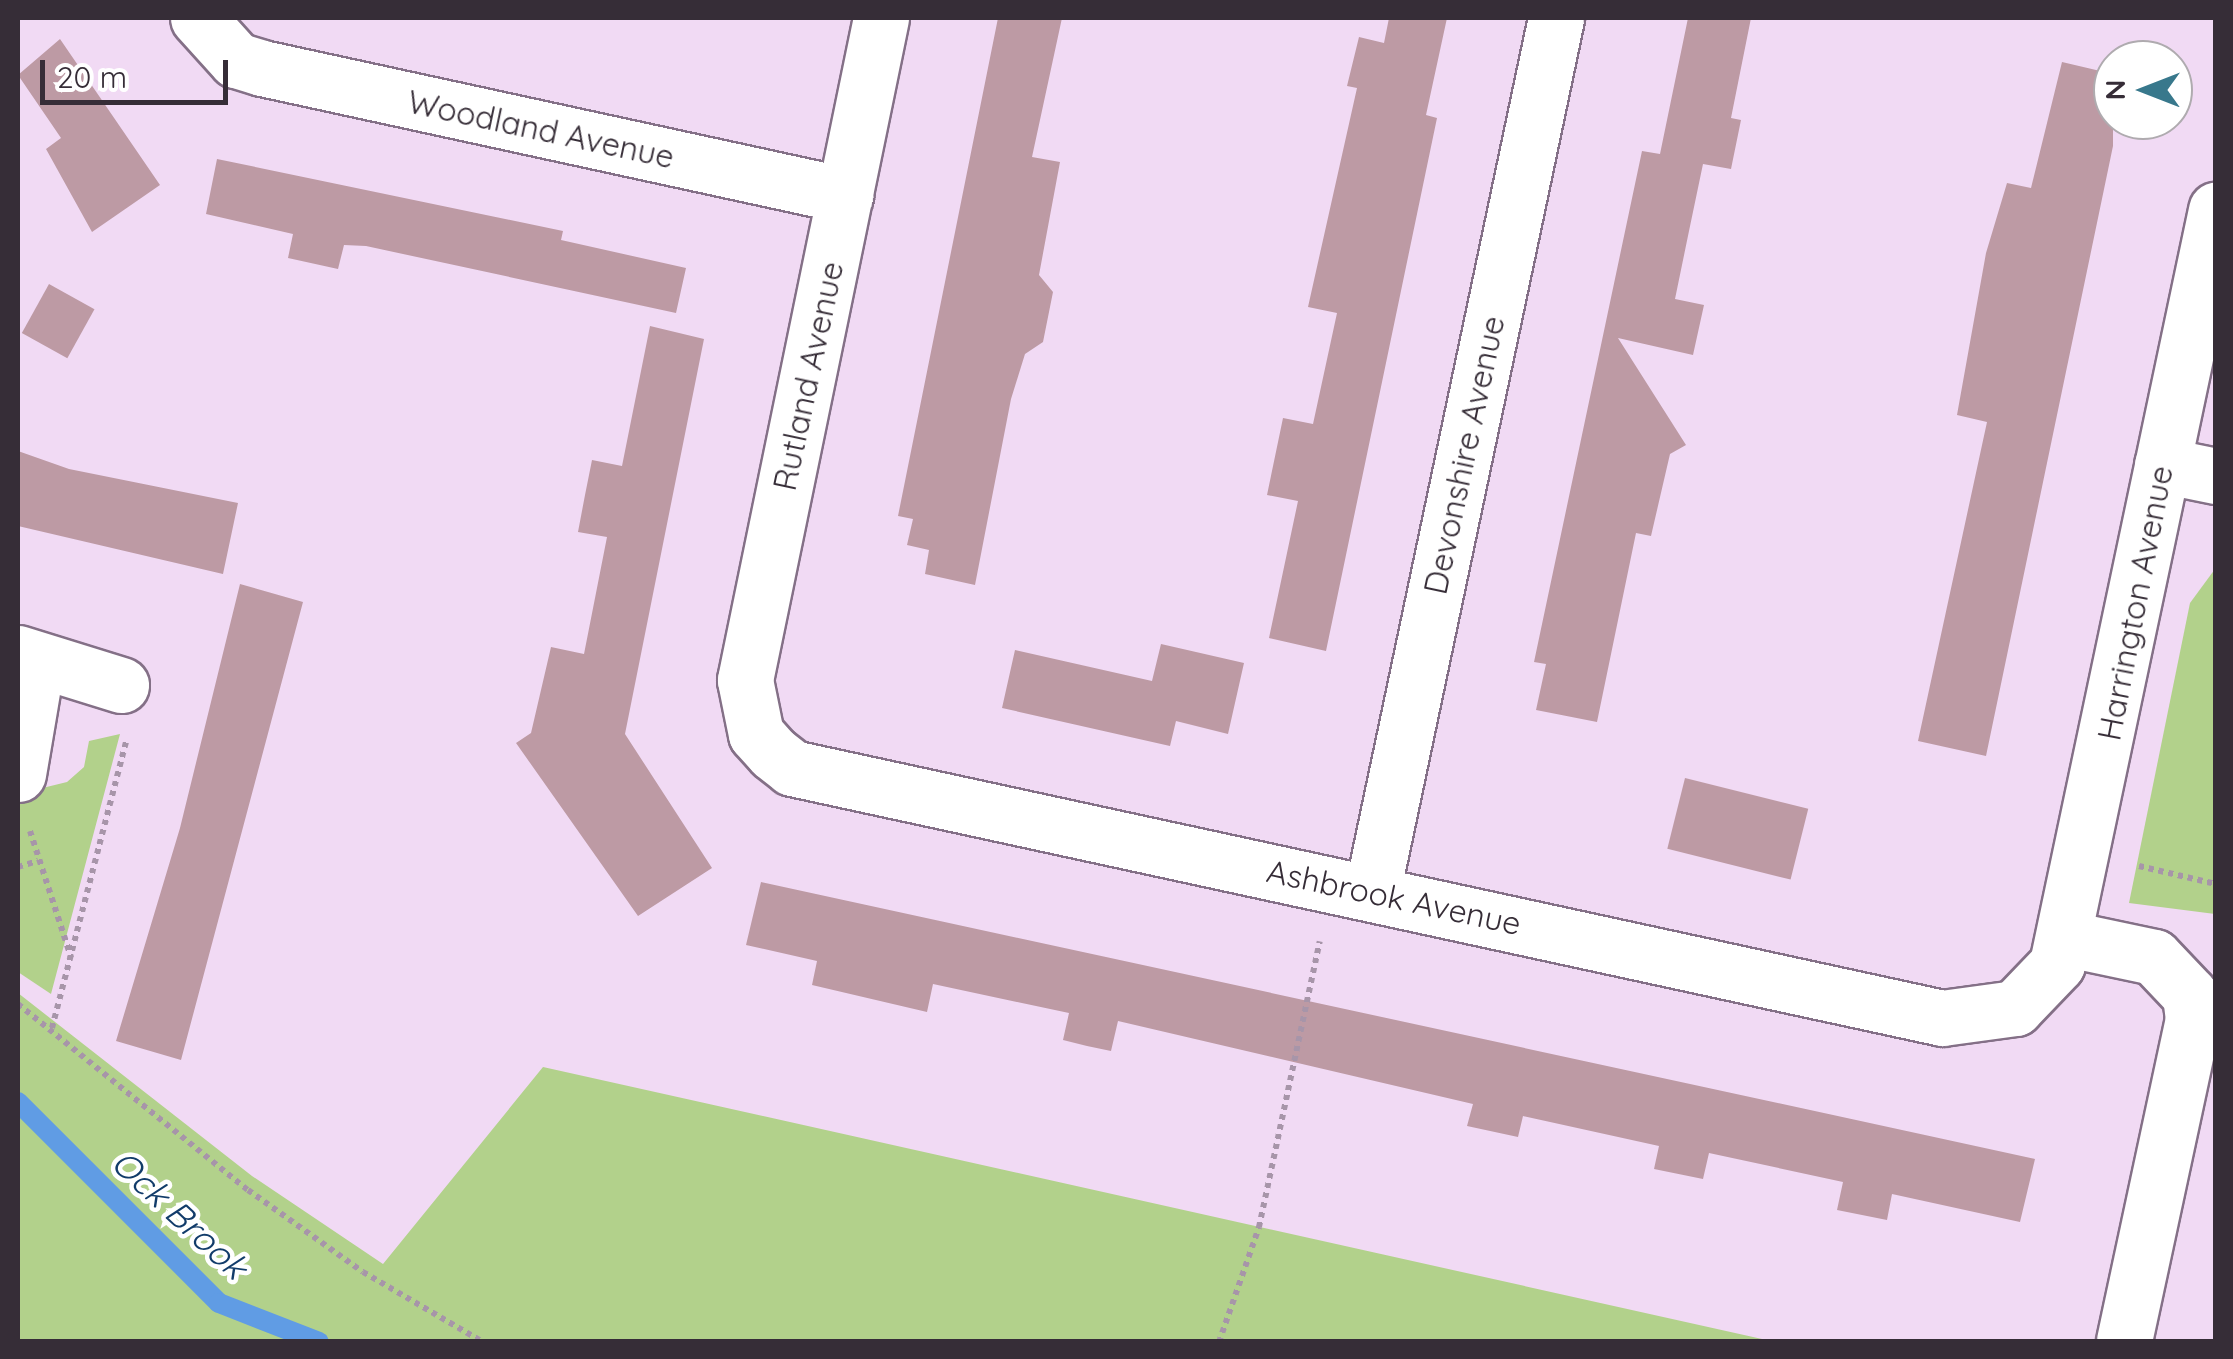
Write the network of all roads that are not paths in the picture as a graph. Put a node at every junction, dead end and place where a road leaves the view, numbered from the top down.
1 (198, 18) edge
2 (882, 18) edge
3 (1556, 18) edge
4 (845, 195) junction
5 (2216, 210) edge
6 (2162, 464) junction
7 (2216, 476) edge
8 (27, 657) edge
9 (121, 685) dead end
10 (756, 734) joint
11 (23, 798) edge
12 (1352, 888) junction
13 (2064, 938) junction
14 (2039, 990) joint
15 (2123, 1341) edge

1 - 4 street, Woodland Avenue
2 - 4 street, Rutland Avenue
3 - 12 street, Devonshire Avenue
4 - 10 street, Rutland Avenue
5 - 6 street, Harrington Avenue
6 - 7 street
6 - 13 street, Harrington Avenue
8 - 9 street
8 - 11 street
10 - 12 street, Ashbrook Avenue
12 - 14 street, Ashbrook Avenue
13 - 14 street, Harrington Avenue
13 - 15 street

